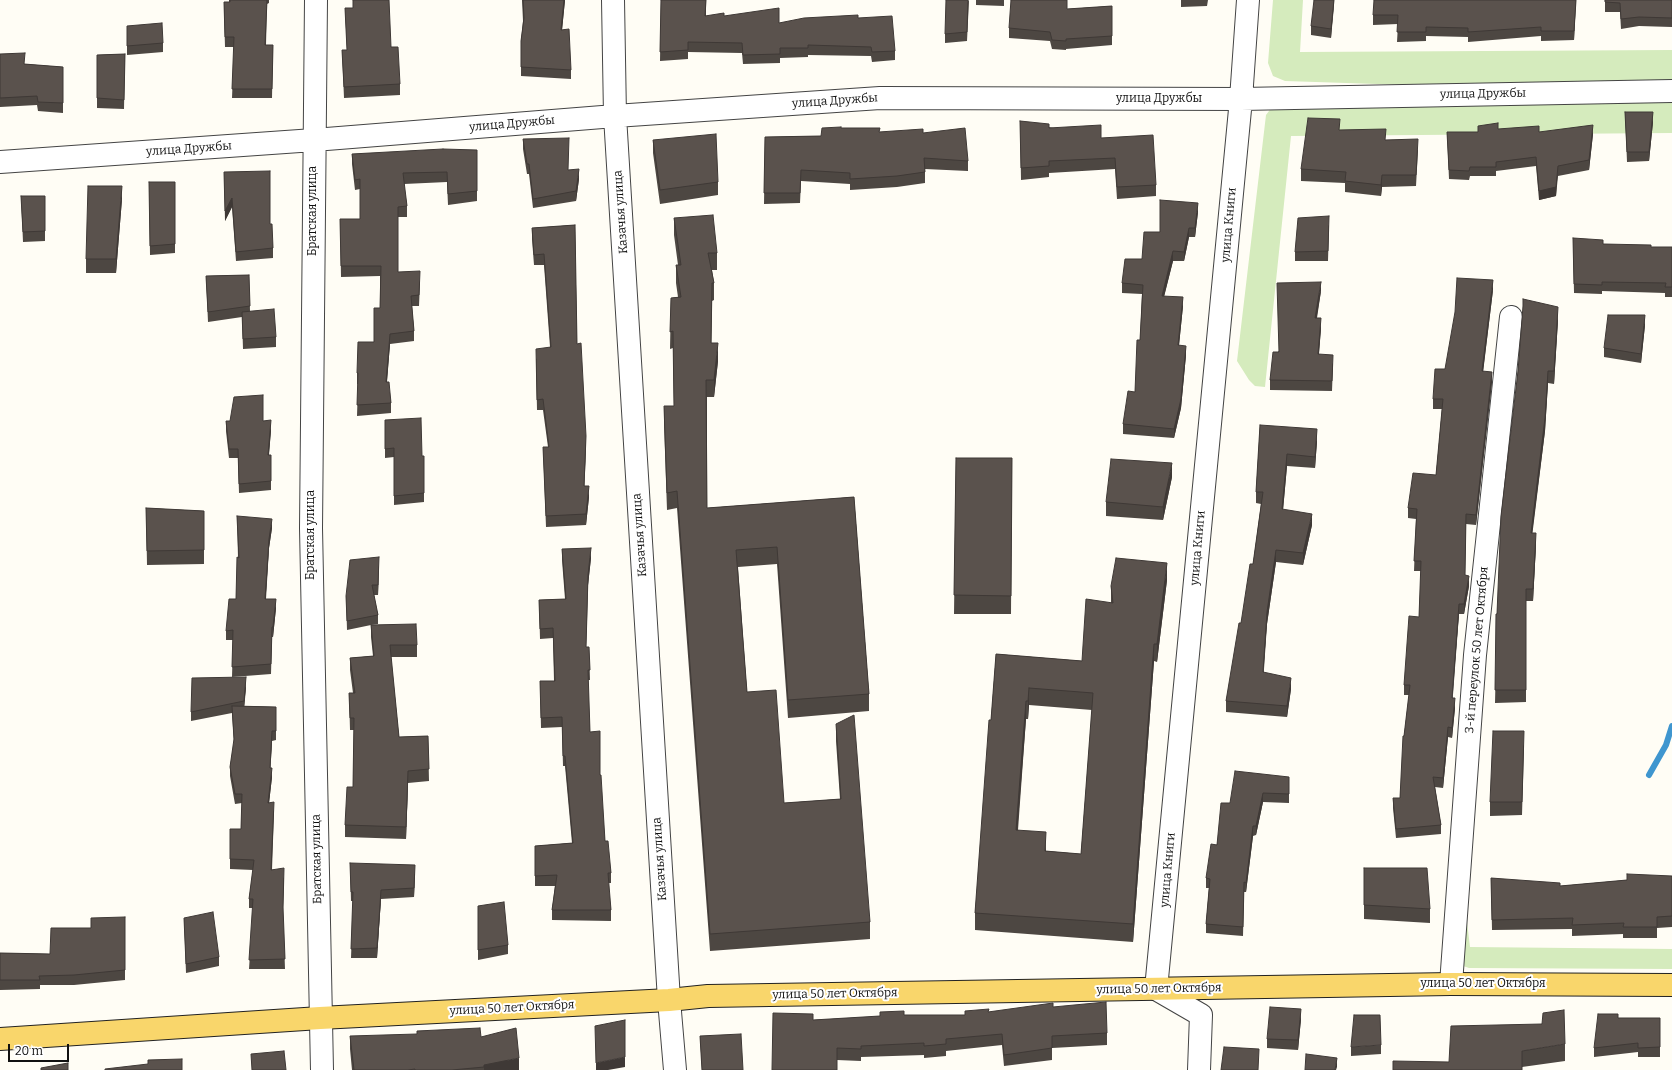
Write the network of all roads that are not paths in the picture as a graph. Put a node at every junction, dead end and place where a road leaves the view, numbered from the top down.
1 (316, 0) edge
2 (613, 0) edge
3 (1248, 0) edge
4 (1672, 91) edge
5 (1241, 99) junction
6 (615, 116) junction
7 (314, 140) junction
8 (0, 162) edge
9 (1511, 317) dead end
10 (1451, 984) junction
11 (1672, 984) edge
12 (1156, 989) junction
13 (669, 1000) junction
14 (320, 1018) junction
15 (0, 1039) edge
16 (322, 1070) edge
17 (675, 1070) edge
18 (1199, 1070) edge

1 - 7 street, Братская улица
2 - 6 street, Казачья улица
3 - 5 street, улица Книги
4 - 5 street, улица Дружбы
5 - 6 street, улица Дружбы
5 - 12 street, улица Книги
6 - 7 street, улица Дружбы
6 - 13 street, Казачья улица
7 - 8 street, улица Дружбы
7 - 14 street, Братская улица
9 - 10 street, 3-й переулок 50 лет Октября
10 - 11 main road, улица 50 лет Октября
10 - 12 main road, улица 50 лет Октября
12 - 13 main road, улица 50 лет Октября
12 - 18 street
13 - 14 main road, улица 50 лет Октября
13 - 17 street, Казачья улица
14 - 15 main road, улица 50 лет Октября
14 - 16 street, Братская улица

